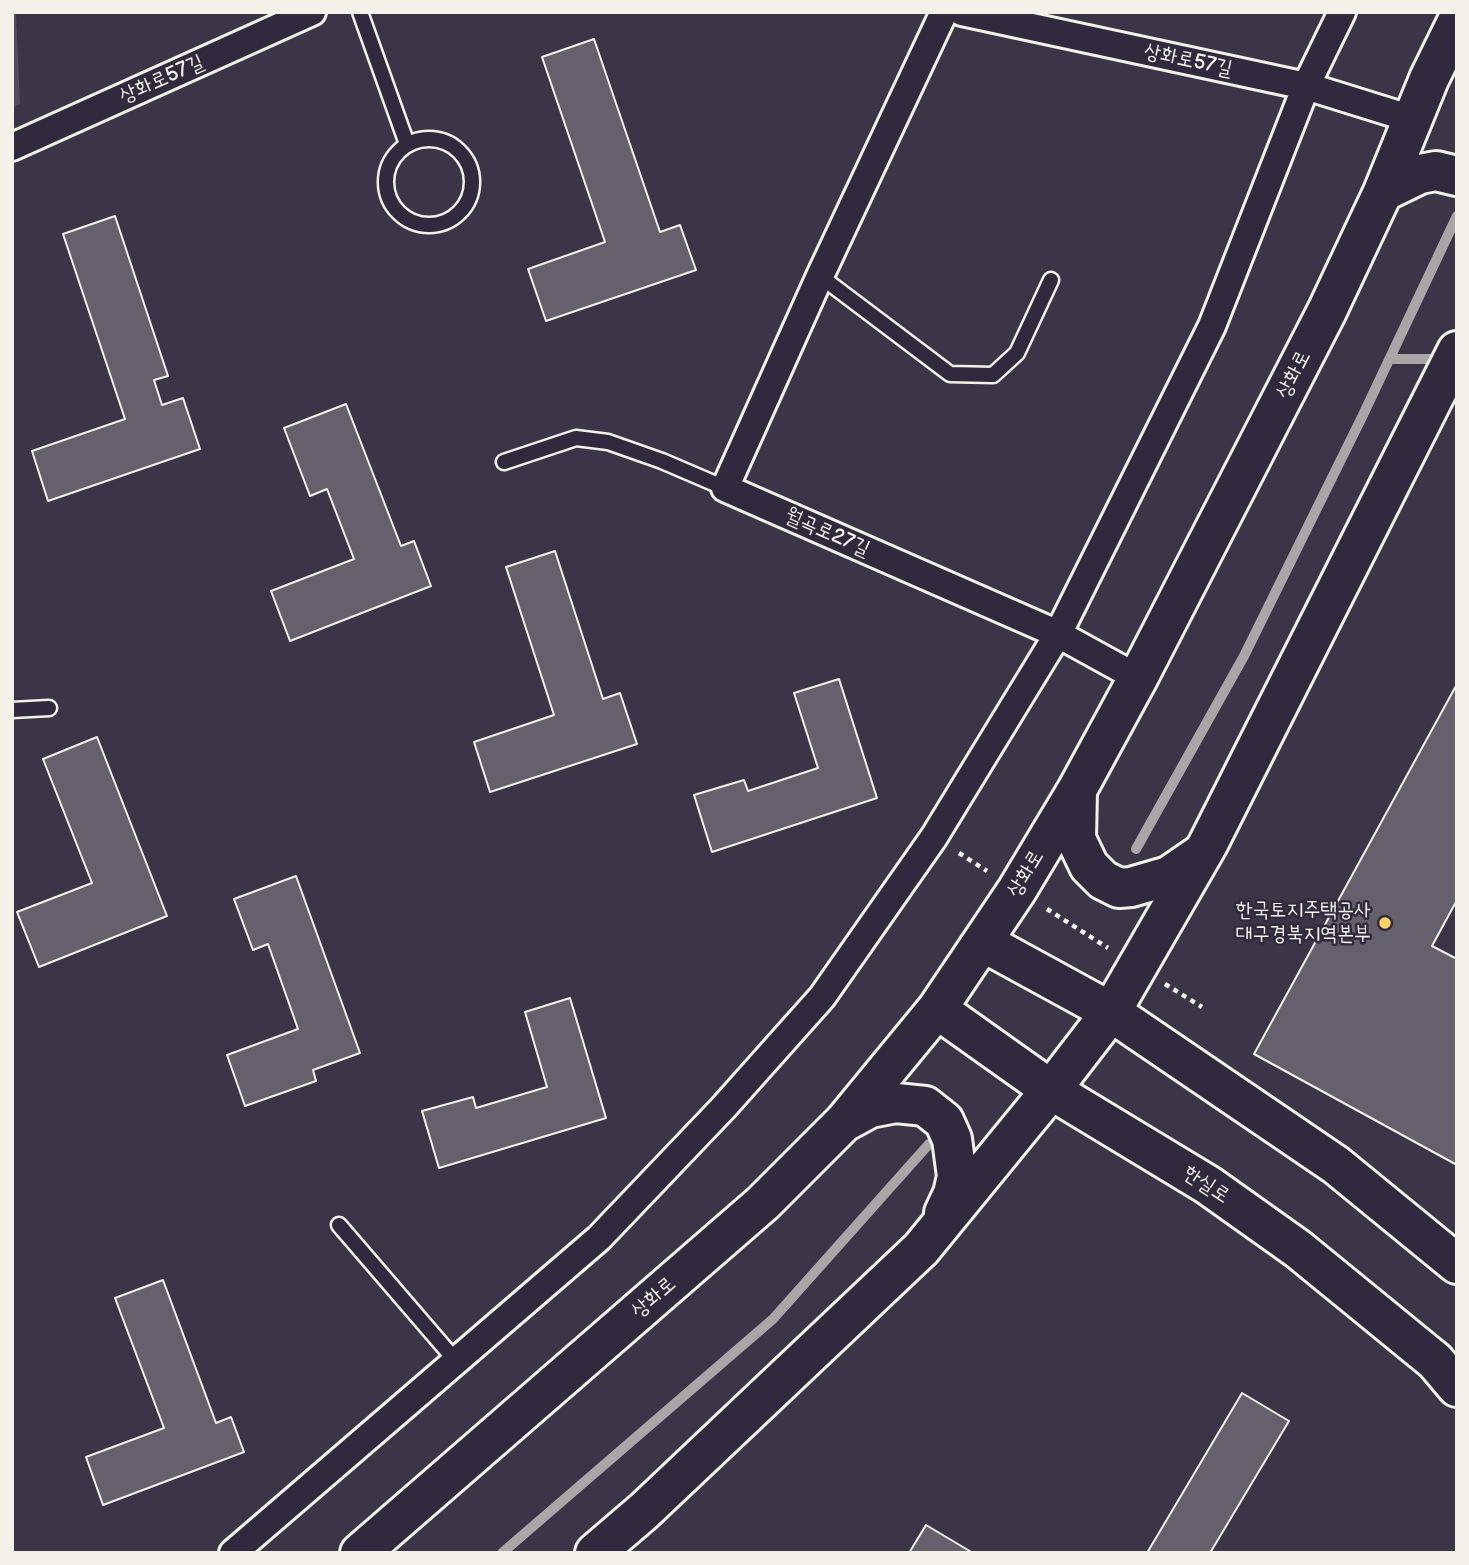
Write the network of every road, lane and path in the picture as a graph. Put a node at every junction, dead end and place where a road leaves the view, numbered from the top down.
1 (312, 12) edge
2 (360, 12) edge
3 (944, 12) edge
4 (962, 12) edge
5 (1342, 12) edge
6 (1457, 22) edge
7 (1306, 86) junction
8 (1412, 119) junction
9 (407, 144) junction
10 (12, 147) edge
11 (1457, 176) edge
12 (1383, 192) junction
13 (820, 276) junction
14 (1051, 280) dead end
15 (1457, 351) edge
16 (504, 462) dead end
17 (725, 488) junction
18 (1058, 634) junction
19 (1138, 678) junction
20 (50, 708) dead end
21 (12, 710) edge
22 (1077, 790) junction
23 (934, 838) junction
24 (1202, 853) junction
25 (1017, 890) junction
26 (983, 942) junction
27 (1136, 966) junction
28 (1202, 1007) dead end
29 (937, 1009) junction
30 (1111, 1012) junction
31 (1051, 1090) junction
32 (844, 1122) junction
33 (339, 1225) dead end
34 (935, 1231) junction
35 (1457, 1264) edge
36 (456, 1362) junction
37 (1457, 1387) edge
38 (233, 1553) edge
39 (360, 1553) edge
40 (594, 1553) edge

1 - 10 street, 상화로57길
2 - 9 lane
3 - 13 street
4 - 7 street, 상화로57길
5 - 7 street
6 - 8 main road, 상화로
7 - 8 street, 상화로57길
7 - 18 street
8 - 12 main road, 상화로
9 - 9 lane
11 - 12 main road
12 - 19 main road, 상화로
13 - 14 lane
13 - 17 street
15 - 24 main road
16 - 17 lane
17 - 18 street, 월곡로27길
18 - 19 street, 월곡로27길
18 - 23 street
19 - 22 main road, 상화로
20 - 21 lane
22 - 24 main road
22 - 25 main road, 상화로
23 - 25 path
23 - 36 street
24 - 27 main road
25 - 26 main road, 상화로
25 - 27 path
26 - 29 main road, 상화로
26 - 30 main road
27 - 28 path
27 - 30 main road
29 - 31 main road, 한실로
29 - 32 main road, 상화로
30 - 31 main road
30 - 35 main road
31 - 34 main road
31 - 37 main road, 한실로
32 - 34 main road
32 - 39 main road, 상화로
33 - 36 lane
34 - 40 main road
36 - 38 street

